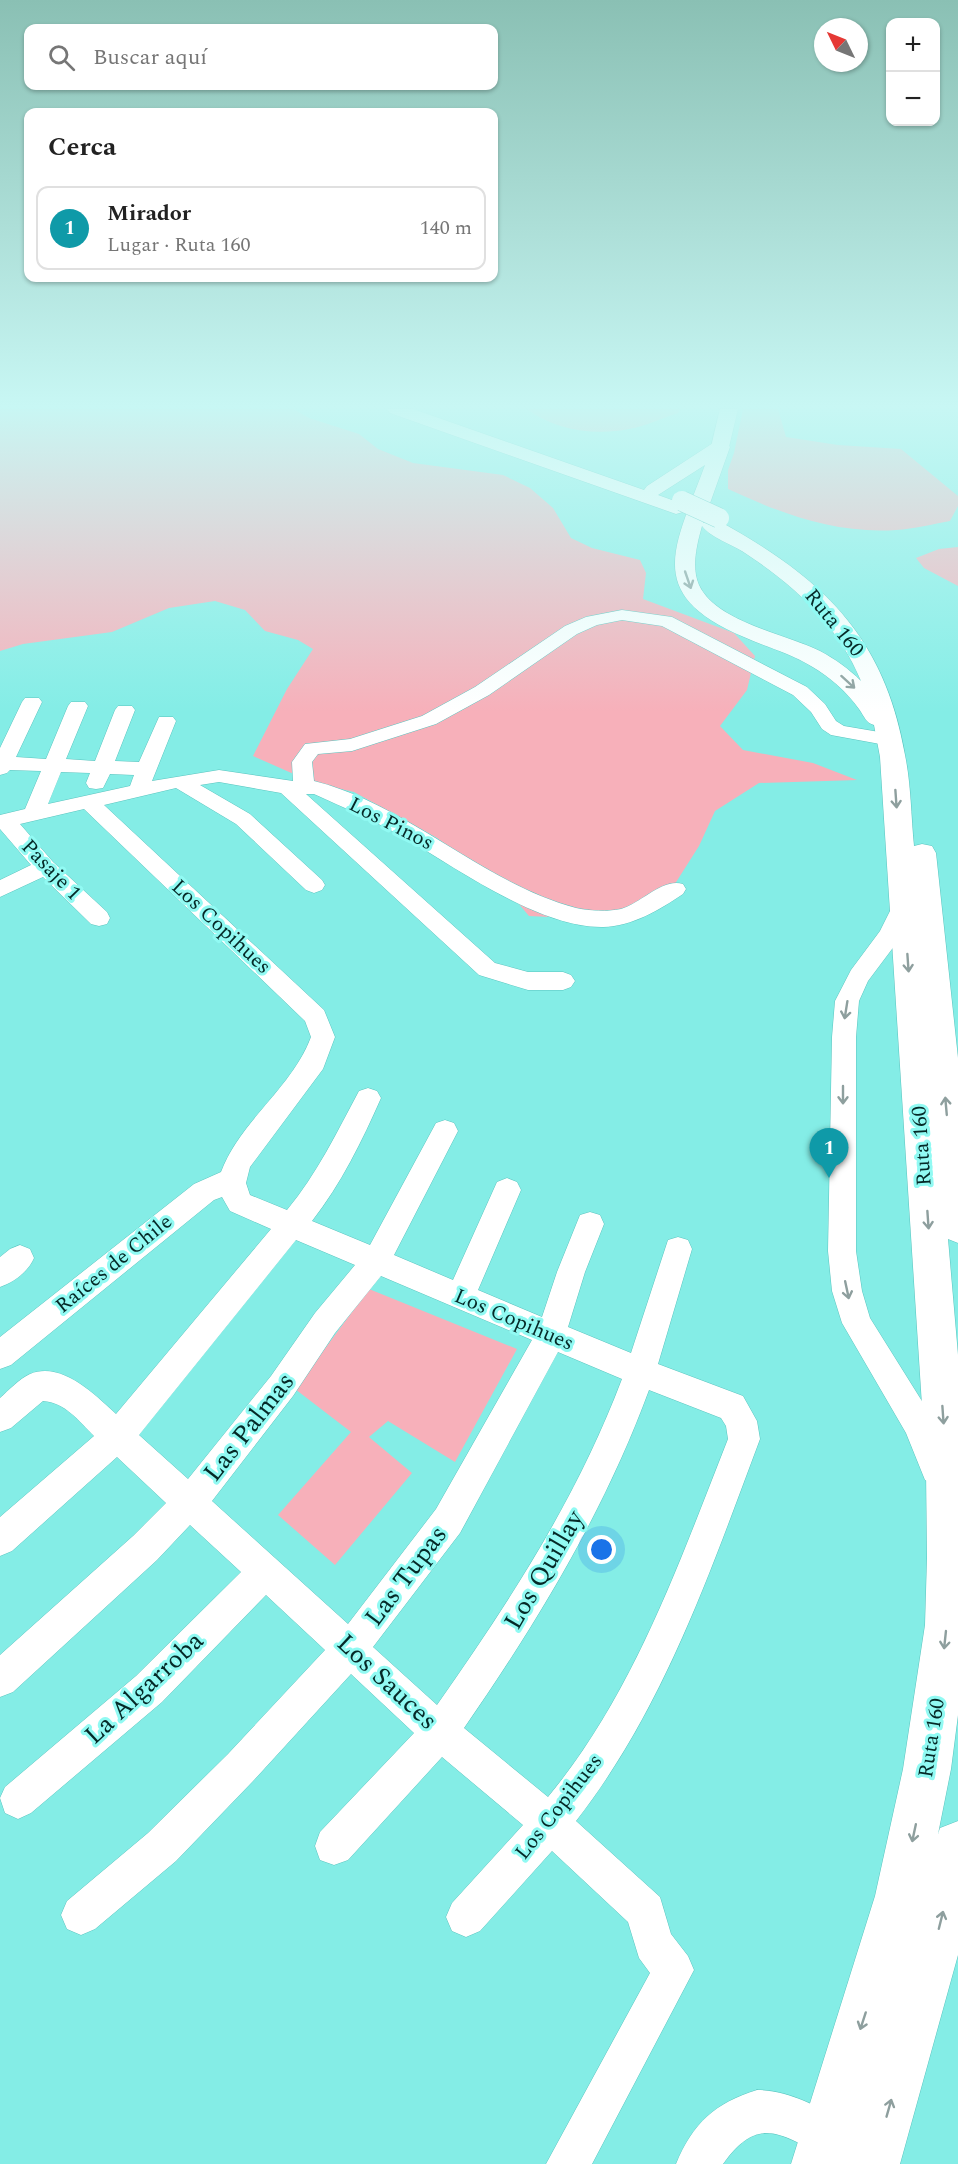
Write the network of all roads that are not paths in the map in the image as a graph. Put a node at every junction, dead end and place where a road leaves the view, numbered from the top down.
1 (692, 510) edge
2 (700, 510) edge
3 (716, 521) junction
4 (32, 702) dead end
5 (78, 706) dead end
6 (124, 710) dead end
7 (166, 721) dead end
8 (891, 740) junction
9 (2, 766) edge
10 (52, 766) junction
11 (101, 768) junction
12 (146, 769) junction
13 (179, 781) junction
14 (295, 787) junction
15 (138, 791) junction
16 (90, 803) junction
17 (33, 816) junction
18 (2, 822) edge
19 (45, 867) junction
20 (314, 885) dead end
21 (675, 888) dead end
22 (0, 889) edge
23 (904, 905) junction
24 (99, 918) dead end
25 (563, 981) dead end
26 (368, 1098) dead end
27 (445, 1131) dead end
28 (231, 1180) junction
29 (507, 1190) dead end
30 (590, 1224) dead end
31 (290, 1226) junction
32 (958, 1227) edge
33 (678, 1249) dead end
34 (375, 1262) junction
35 (460, 1297) junction
36 (551, 1335) junction
37 (0, 1355) edge
38 (640, 1372) junction
39 (0, 1417) edge
40 (119, 1435) junction
41 (191, 1501) junction
42 (949, 1519) junction
43 (0, 1539) edge
44 (266, 1571) junction
45 (350, 1649) junction
46 (0, 1679) edge
47 (440, 1732) junction
48 (18, 1800) dead end
49 (551, 1824) junction
50 (334, 1846) dead end
51 (958, 1846) edge
52 (81, 1915) dead end
53 (466, 1917) dead end
54 (823, 2149) edge
55 (568, 2164) edge
56 (698, 2164) edge
57 (872, 2164) edge

1 - 3 highway, Ruta 160
2 -> 8 highway
3 - 8 highway, Ruta 160
32 -> 3 highway, Ruta 160
4 - 9 street
5 - 10 street
6 - 11 street
7 - 12 street
8 - 14 street
8 -> 23 highway, Ruta 160
9 - 10 street
10 - 11 street
10 - 17 street
11 - 12 street
11 - 16 street
12 - 15 street
13 - 14 street, Los Pinos
13 - 15 street, Los Pinos
13 - 20 street
14 - 21 street, Los Pinos
14 - 25 street
15 - 16 street, Los Pinos
16 - 17 street, Los Pinos
16 - 28 street, Los Copihues
17 - 18 street, Los Pinos
18 - 19 street, Pasaje 1
19 - 22 street
19 - 24 street, Pasaje 1
23 -> 42 highway, Ruta 160
23 -> 42 street
26 - 31 street
27 - 34 street, Las Palmas
28 - 31 street, Los Copihues
28 - 37 street, Raíces de Chile
29 - 35 street
30 - 36 street, Las Tupas
31 - 34 street, Los Copihues
31 - 40 street
33 - 38 street, Los Quillay
34 - 35 street, Los Copihues
34 - 41 street, Las Palmas
35 - 36 street, Los Copihues
36 - 38 street, Los Copihues
36 - 45 street, Las Tupas
38 - 47 street, Los Quillay
38 - 49 street, Los Copihues
39 - 40 street, Los Sauces
40 - 41 street, Los Sauces
40 - 43 street
41 - 44 street, Los Sauces
41 - 46 street, Las Palmas
42 -> 54 highway, Ruta 160
44 - 45 street, Los Sauces
44 - 48 street, La Algarroba
45 - 47 street, Los Sauces
45 - 52 street, Las Tupas
47 - 49 street, Los Sauces
47 - 50 street, Los Quillay
49 - 53 street, Los Copihues
49 - 55 street, Los Sauces
57 -> 51 highway
54 - 56 street

